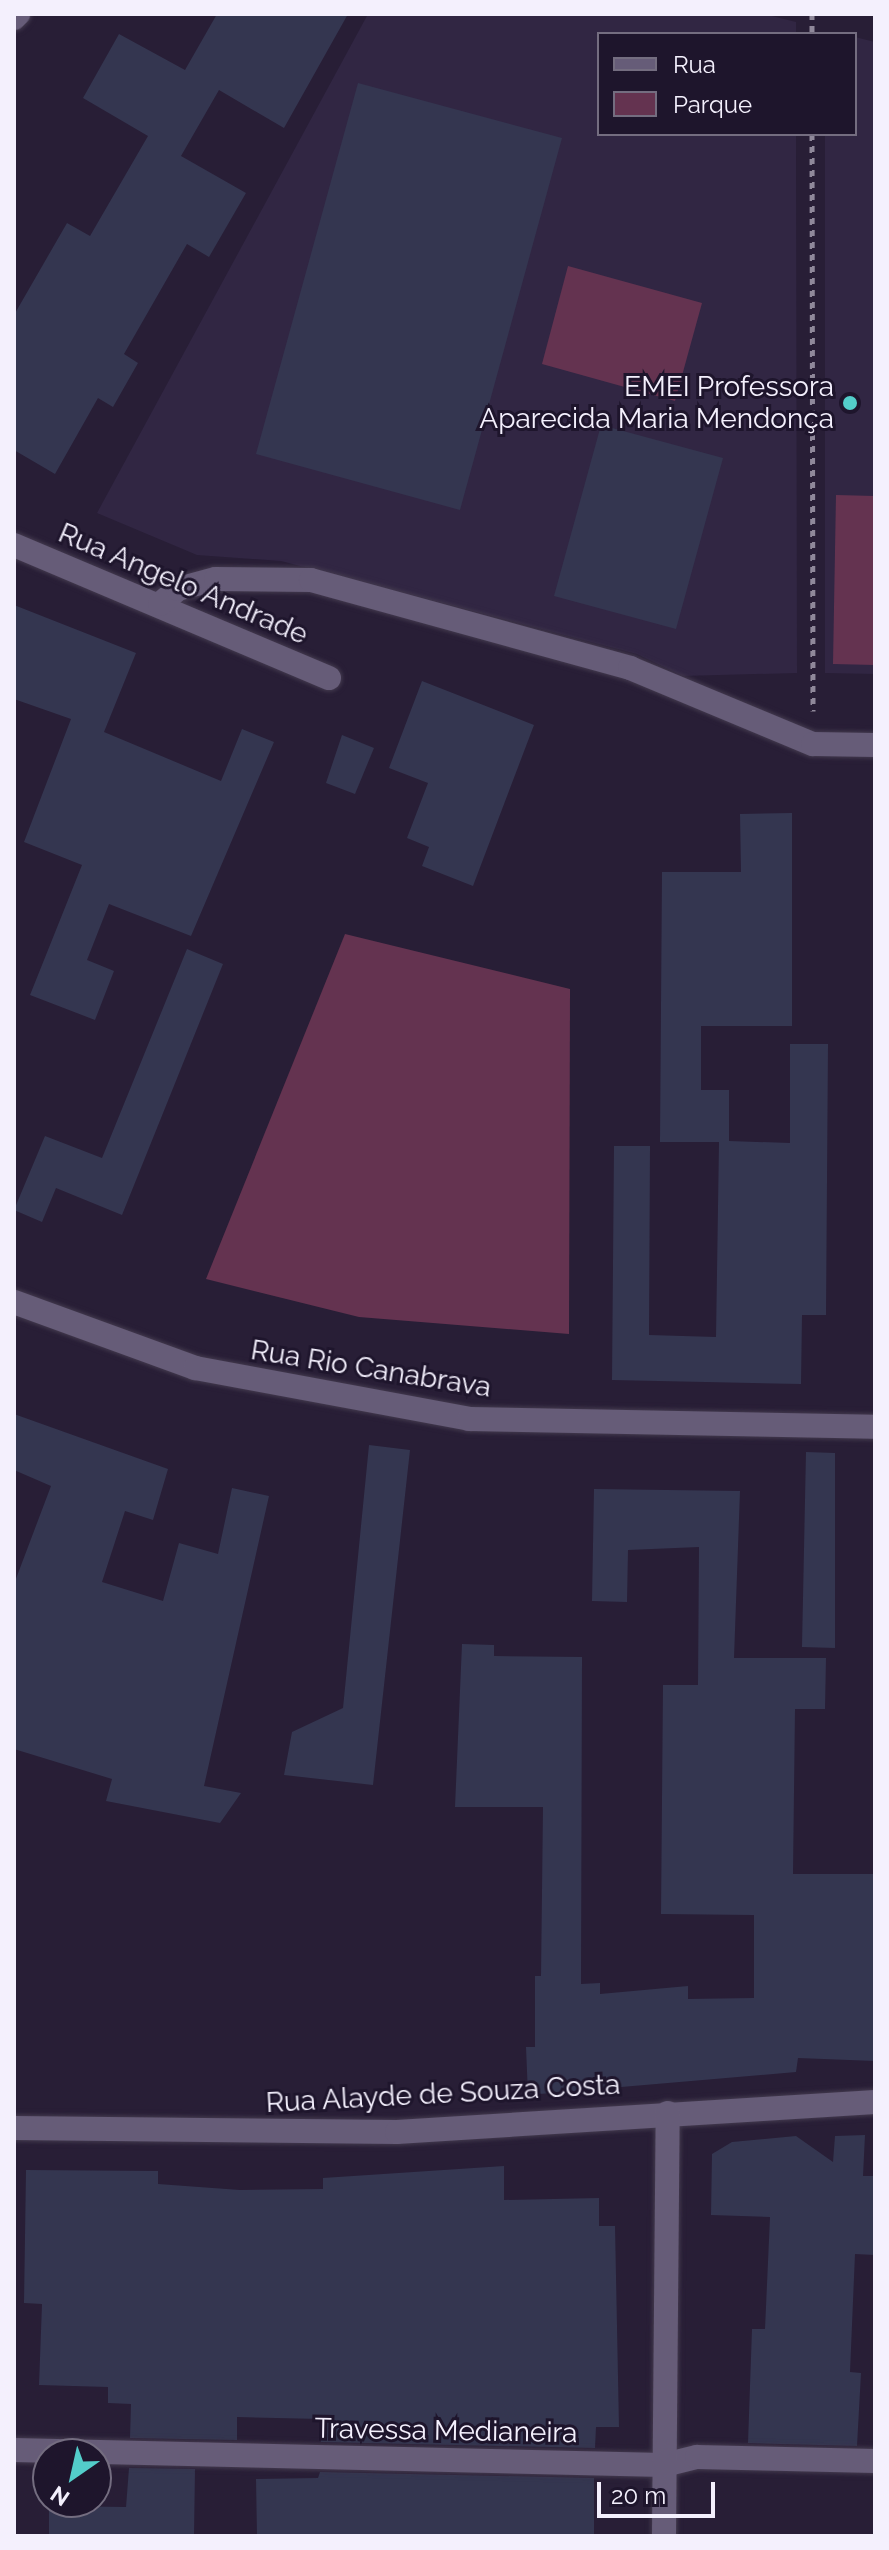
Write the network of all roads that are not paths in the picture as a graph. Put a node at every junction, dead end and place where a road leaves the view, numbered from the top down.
1 (14, 545) edge
2 (160, 604) junction
3 (329, 678) dead end
4 (875, 745) edge
5 (14, 1302) edge
6 (875, 1427) edge
7 (875, 2102) edge
8 (668, 2113) junction
9 (14, 2128) edge
10 (14, 2450) edge
11 (875, 2461) edge
12 (664, 2465) junction
13 (664, 2536) edge

1 - 2 street, Rua Angelo Andrade
2 - 3 street, Rua Angelo Andrade
2 - 4 street
5 - 6 street, Rua Rio Canabrava
7 - 8 street, Rua Alayde de Souza Costa
8 - 9 street, Rua Alayde de Souza Costa
8 - 12 street
10 - 12 street, Travessa Medianeira
11 - 12 street, Travessa Medianeira
12 - 13 street

